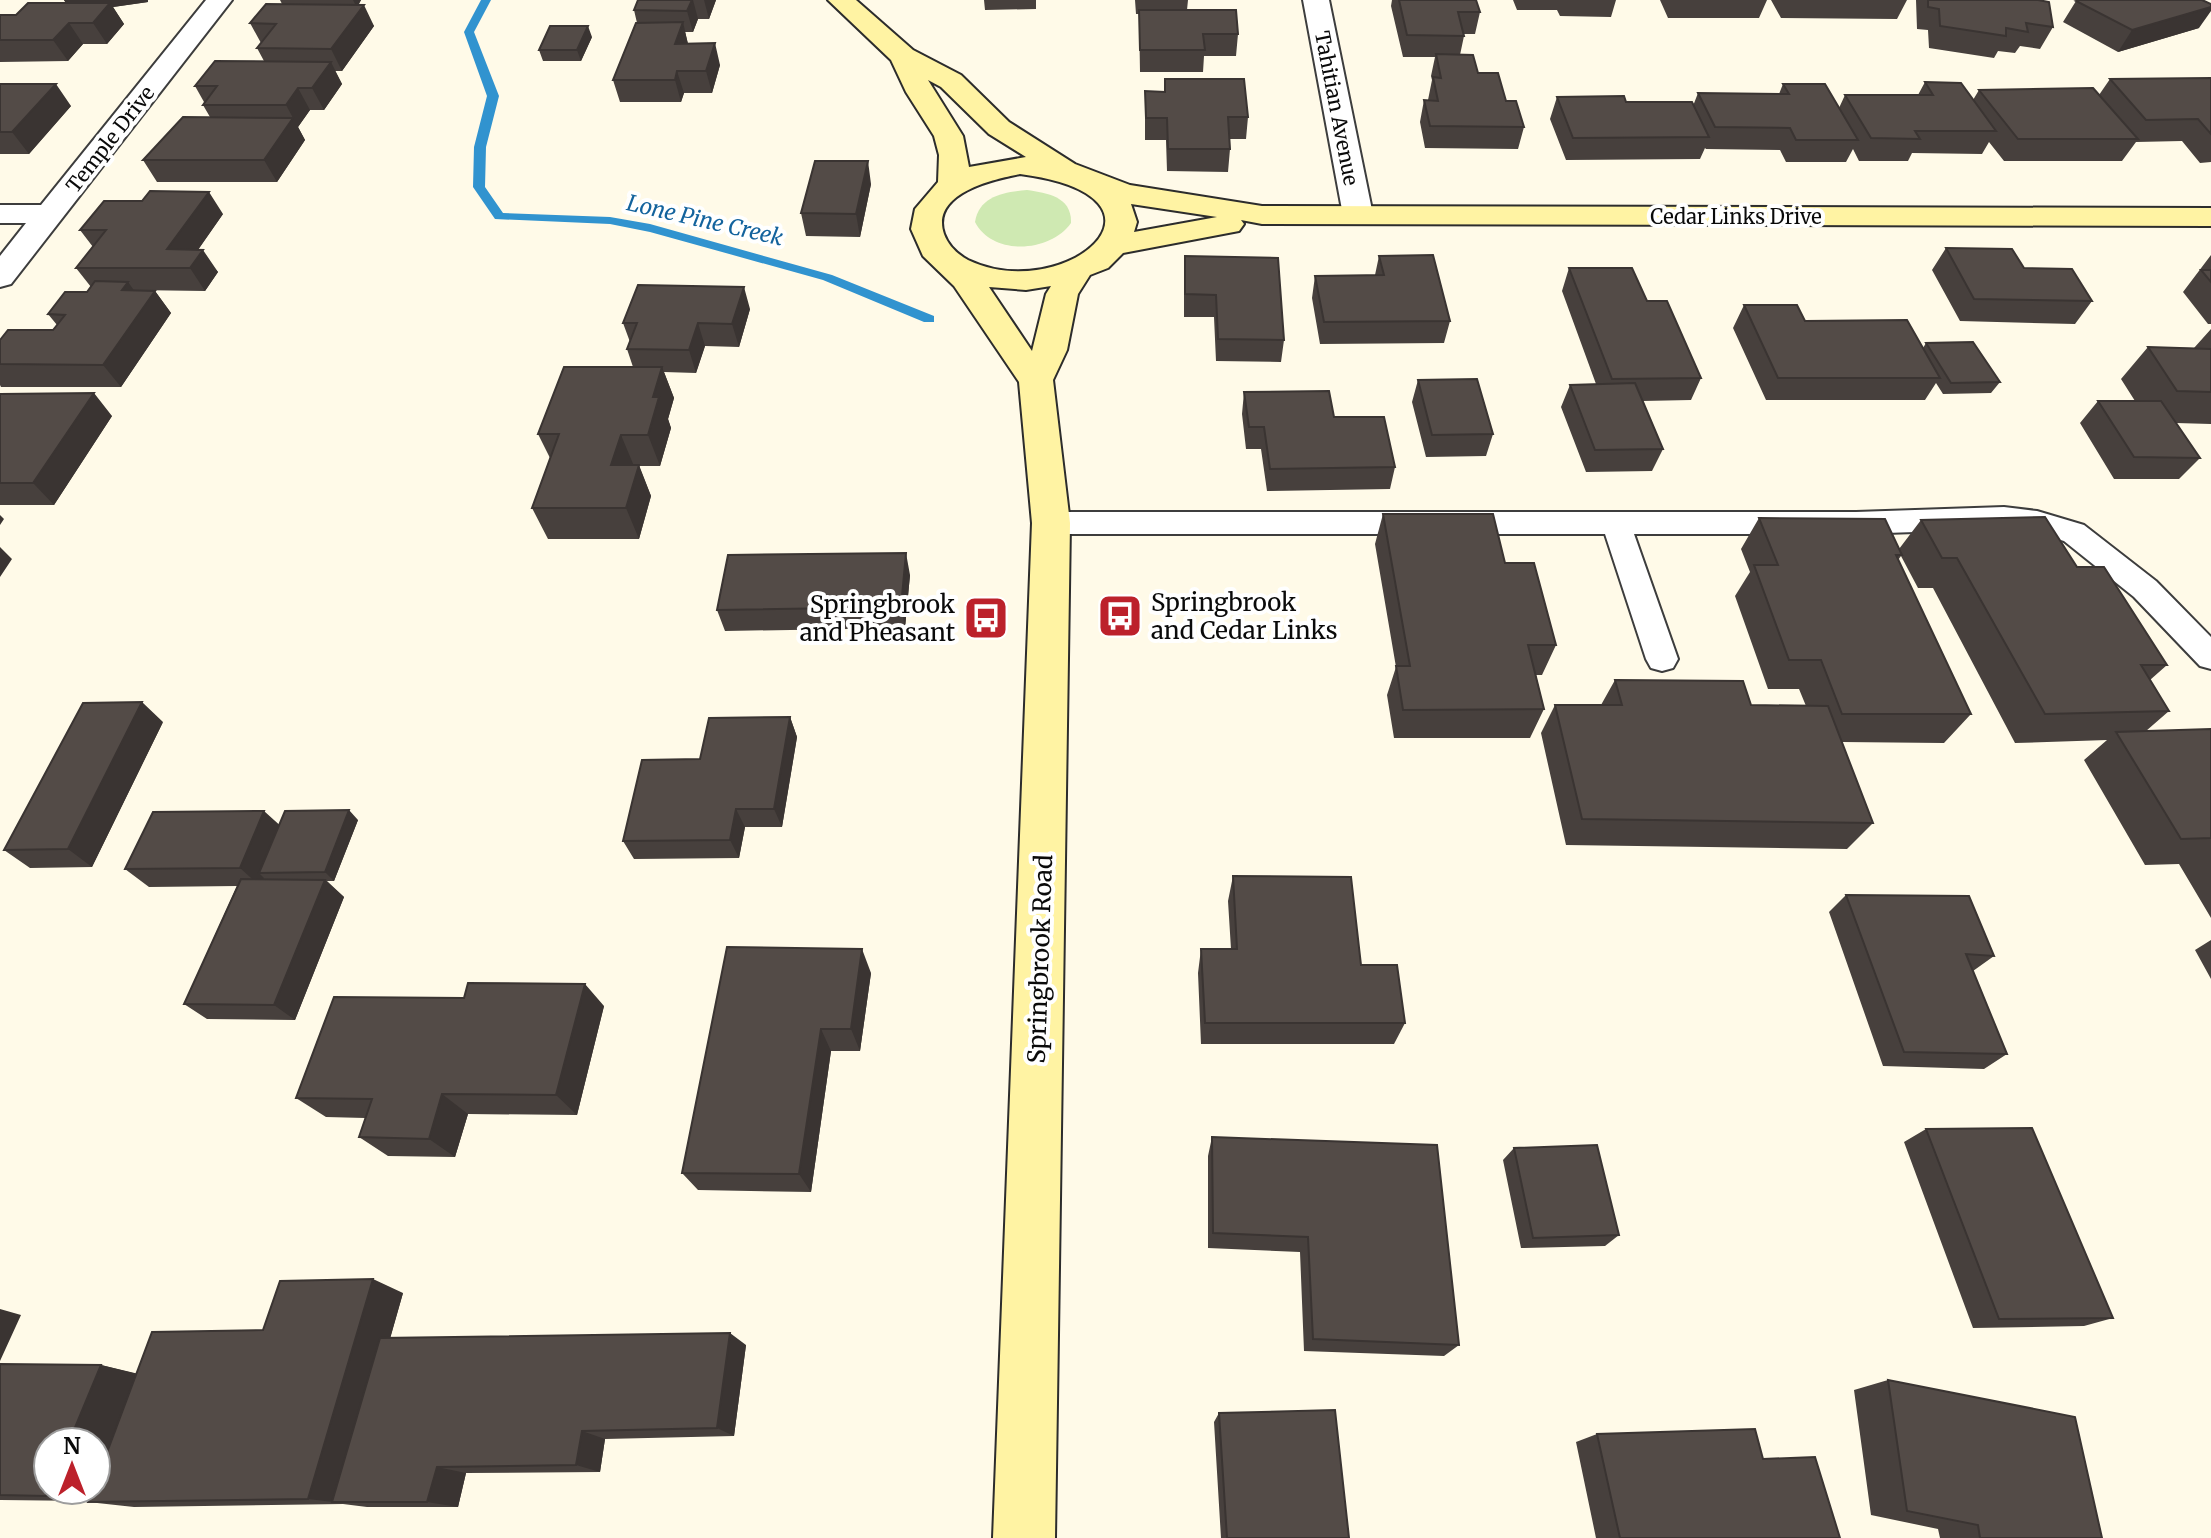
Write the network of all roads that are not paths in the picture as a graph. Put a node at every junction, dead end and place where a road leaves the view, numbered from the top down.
1 (219, 0) edge
2 (841, 0) edge
3 (1316, 0) edge
4 (903, 56) junction
5 (1068, 170) junction
6 (953, 183) junction
7 (1106, 188) junction
8 (0, 214) edge
9 (50, 214) junction
10 (1262, 215) junction
11 (1358, 215) junction
12 (2211, 217) edge
13 (1113, 245) junction
14 (953, 265) junction
15 (1078, 270) junction
16 (0, 277) edge
17 (1036, 380) junction
18 (1051, 523) junction
19 (1616, 523) junction
20 (2211, 657) edge
21 (1662, 659) dead end
22 (1024, 1538) edge

1 - 9 street, Temple Drive
2 - 4 street
3 - 11 street, Tahitian Avenue
4 - 5 street
4 - 6 street
5 - 6 street
5 - 7 street
6 - 14 street
7 - 10 street, Cedar Links Drive
7 - 13 street
8 - 9 street
9 - 16 street, Temple Drive
10 - 11 street, Cedar Links Drive
10 - 13 street, Cedar Links Drive
11 - 12 street, Cedar Links Drive
13 - 15 street
14 - 15 street
14 - 17 street
15 - 17 street, Springbrook Road
17 - 18 street, Springbrook Road
18 - 19 lane
18 - 22 street, Springbrook Road
19 - 20 lane
19 - 21 lane

